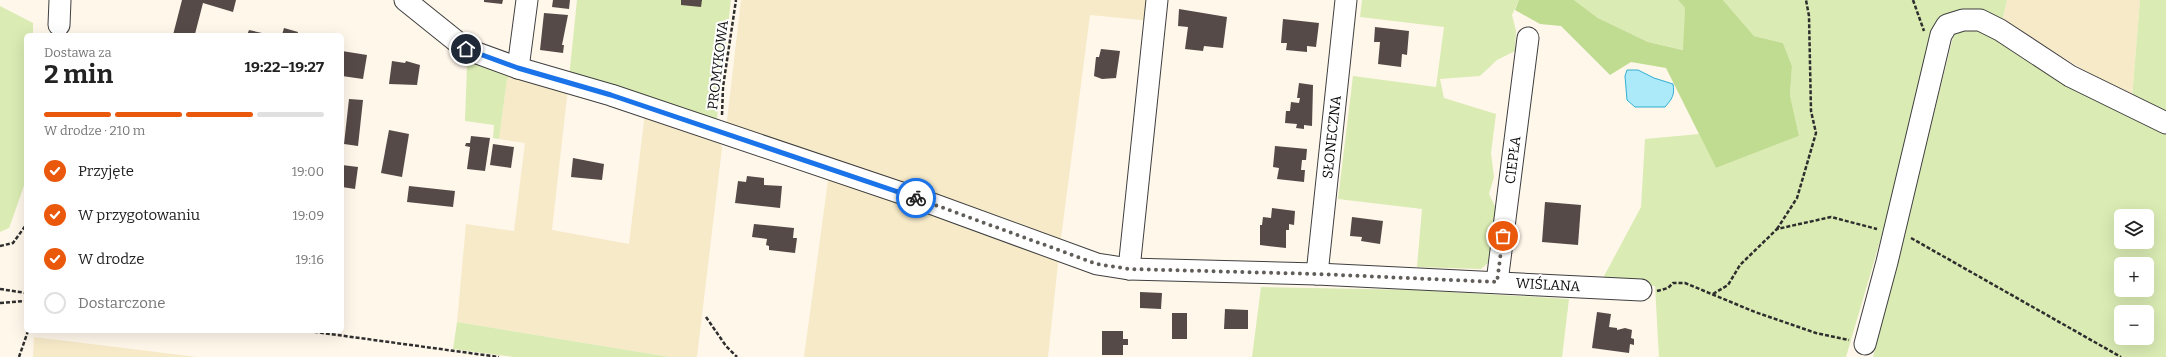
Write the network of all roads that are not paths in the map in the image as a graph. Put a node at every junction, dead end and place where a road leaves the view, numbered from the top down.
1 (60, 0) edge
2 (405, 0) edge
3 (526, 0) edge
4 (1157, 0) edge
5 (1346, 0) edge
6 (59, 25) dead end
7 (1528, 38) dead end
8 (518, 68) junction
9 (2166, 123) edge
10 (1129, 269) junction
11 (1317, 274) junction
12 (1497, 282) junction
13 (1641, 290) road end
14 (1865, 344) road end

1 - 6 street
2 - 8 street, WIŚLANA
3 - 8 street
4 - 10 street
5 - 11 street, SŁONECZNA
7 - 12 street, CIEPŁA
8 - 10 street, WIŚLANA
9 - 14 street
10 - 11 street, WIŚLANA
11 - 12 street, WIŚLANA
12 - 13 street, WIŚLANA

